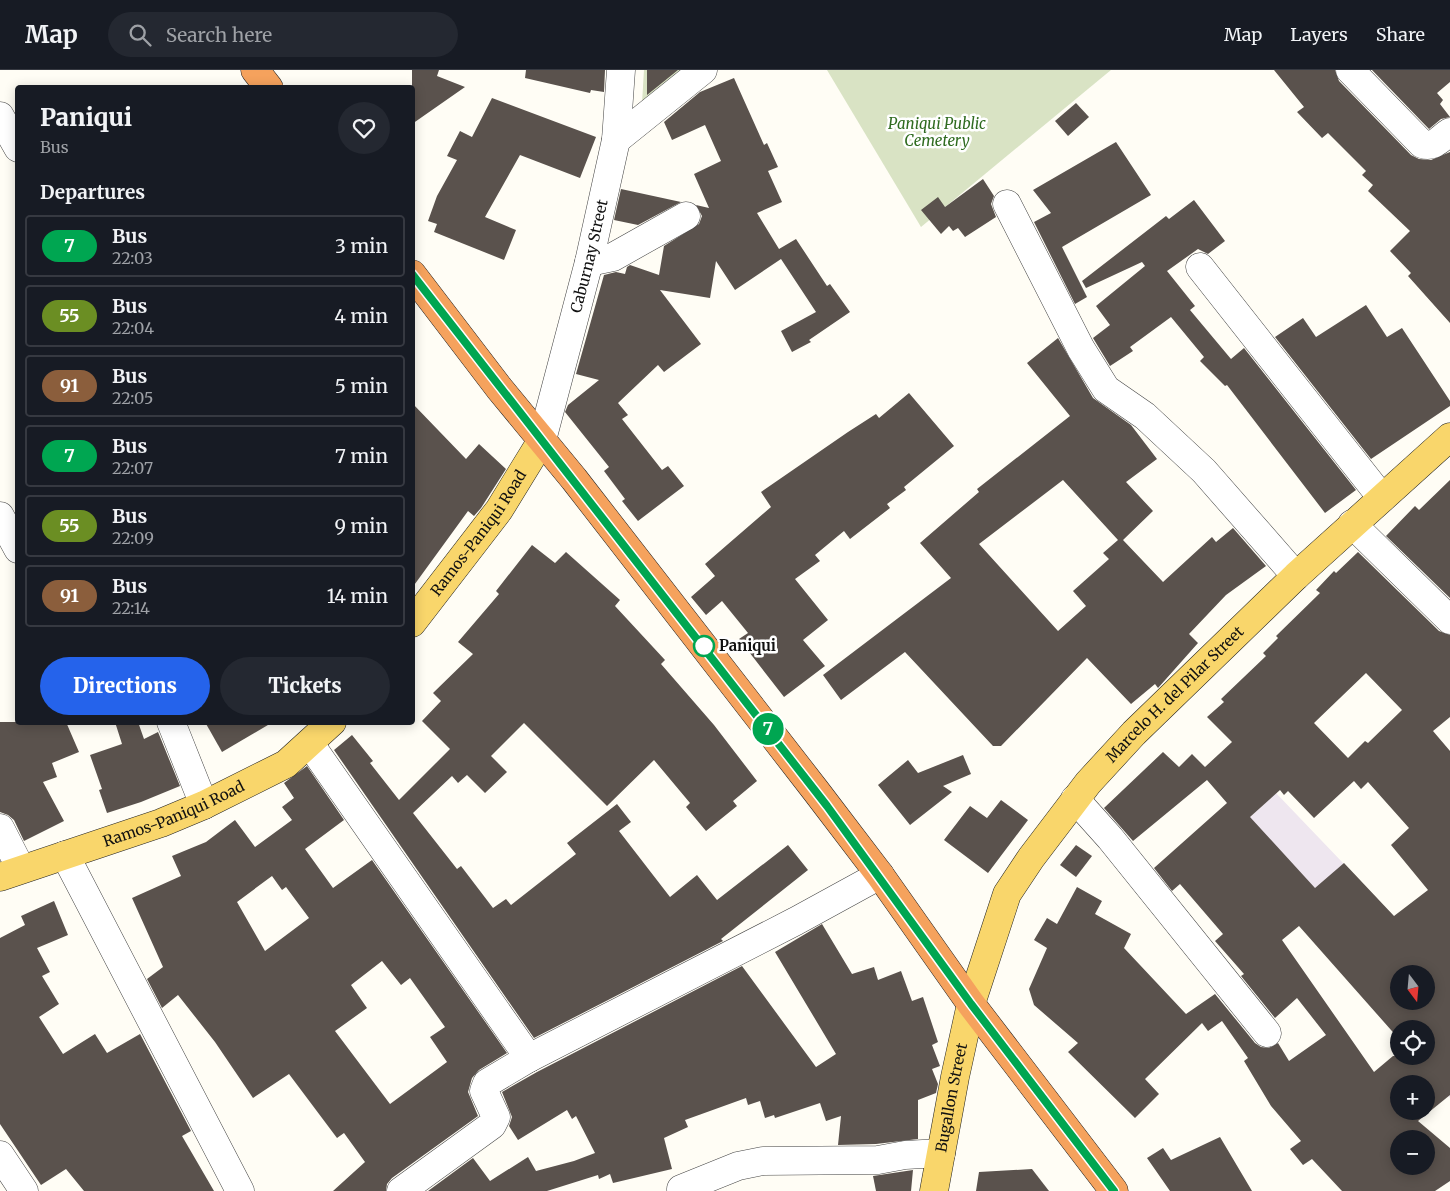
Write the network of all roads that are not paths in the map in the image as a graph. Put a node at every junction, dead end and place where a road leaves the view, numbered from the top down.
1 (255, 70) edge
2 (621, 70) edge
3 (703, 70) edge
4 (1350, 70) edge
5 (267, 85) edge
6 (0, 116) edge
7 (1450, 132) edge
8 (616, 140) junction
9 (15, 143) edge
10 (1007, 204) dead end
11 (686, 216) dead end
12 (589, 262) junction
13 (1200, 267) dead end
14 (415, 278) edge
15 (1450, 436) edge
16 (542, 440) junction
17 (1382, 498) junction
18 (0, 516) edge
19 (1352, 524) junction
20 (15, 544) edge
21 (1296, 576) junction
22 (415, 619) edge
23 (1450, 620) edge
24 (172, 725) edge
25 (329, 725) edge
26 (310, 744) junction
27 (1075, 799) junction
28 (204, 805) junction
29 (0, 828) edge
30 (65, 855) junction
31 (11, 873) edge
32 (880, 875) junction
33 (971, 1004) junction
34 (1267, 1033) dead end
35 (529, 1058) junction
36 (941, 1153) junction
37 (0, 1155) edge
38 (682, 1189) dead end
39 (24, 1191) edge
40 (240, 1191) edge
41 (401, 1191) edge
42 (934, 1191) edge
43 (1114, 1191) edge

1 - 5 highway
2 - 8 street, Caburnay Street
3 - 8 street
4 - 7 street
6 - 9 street
8 - 12 street, Caburnay Street
10 - 21 street
11 - 12 street
12 - 16 street, Caburnay Street
13 - 17 street
14 - 16 highway
15 - 17 main road, Marcelo H. del Pilar Street
16 - 22 main road, Ramos-Paniqui Road
16 - 32 highway
17 - 19 main road, Marcelo H. del Pilar Street
18 - 20 street
19 - 21 main road, Marcelo H. del Pilar Street
19 - 23 street
21 - 27 main road, Marcelo H. del Pilar Street
24 - 28 street
25 - 26 main road, Ramos-Paniqui Road
26 - 28 main road, Ramos-Paniqui Road
26 - 35 street
27 - 33 main road, Marcelo H. del Pilar Street
27 - 34 street
28 - 30 main road, Ramos-Paniqui Road
29 - 31 street
30 - 31 main road, Ramos-Paniqui Road
30 - 40 street
32 - 33 highway
32 - 35 street
33 - 36 main road, Bugallon Street
33 - 43 highway
35 - 41 street
36 - 38 street
36 - 42 main road, Bugallon Street
37 - 39 street

